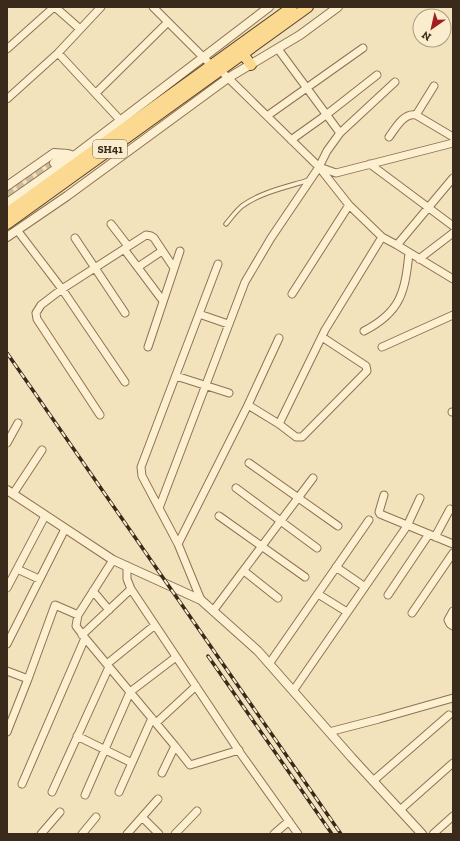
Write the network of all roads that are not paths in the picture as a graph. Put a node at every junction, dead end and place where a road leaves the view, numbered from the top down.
1 (55, 7) edge
2 (101, 7) edge
3 (153, 7) edge
4 (269, 7) edge
5 (292, 7) edge
6 (308, 7) edge
7 (338, 7) edge
8 (168, 22) junction
9 (80, 29) junction
10 (363, 48) dead end
11 (7, 49) edge
12 (278, 49) junction
13 (58, 53) junction
14 (243, 54) junction
15 (204, 57) junction
16 (251, 65) junction
17 (213, 70) junction
18 (377, 75) dead end
19 (228, 78) junction
20 (395, 82) dead end
21 (434, 86) dead end
22 (307, 88) junction
23 (96, 93) junction
24 (7, 99) edge
25 (326, 115) junction
26 (416, 115) junction
27 (267, 116) junction
28 (121, 121) junction
29 (340, 133) junction
30 (389, 137) dead end
31 (453, 137) edge
32 (290, 140) junction
33 (453, 144) edge
34 (65, 154) junction
35 (74, 156) junction
36 (54, 163) tunnel mouth
37 (370, 164) junction
38 (319, 167) junction
39 (453, 178) edge
40 (310, 180) junction
41 (7, 186) edge
42 (7, 202) edge
43 (349, 205) junction
44 (428, 208) junction
45 (7, 213) edge
46 (7, 224) edge
47 (111, 224) dead end
48 (226, 224) dead end
49 (453, 226) edge
50 (17, 230) junction
51 (453, 233) edge
52 (7, 237) edge
53 (382, 237) junction
54 (75, 238) dead end
55 (397, 245) junction
56 (126, 248) junction
57 (162, 250) junction
58 (180, 251) dead end
59 (409, 253) junction
60 (419, 259) junction
61 (218, 264) dead end
62 (138, 267) junction
63 (95, 268) junction
64 (174, 268) junction
65 (453, 270) edge
66 (450, 277) edge
67 (62, 289) junction
68 (292, 294) dead end
69 (163, 301) junction
70 (125, 313) dead end
71 (199, 314) junction
72 (453, 315) edge
73 (228, 324) junction
74 (364, 331) dead end
75 (322, 337) junction
76 (279, 338) dead end
77 (148, 347) dead end
78 (382, 347) dead end
79 (176, 376) junction
80 (125, 382) dead end
81 (205, 385) junction
82 (229, 394) dead end
83 (248, 405) junction
84 (100, 415) dead end
85 (18, 422) dead end
86 (279, 424) junction
87 (7, 443) edge
88 (42, 450) dead end
89 (249, 463) dead end
90 (313, 478) dead end
91 (236, 488) dead end
92 (10, 492) edge
93 (384, 494) dead end
94 (298, 498) junction
95 (420, 498) dead end
96 (159, 508) junction
97 (450, 509) dead end
98 (46, 516) junction
99 (219, 516) dead end
100 (369, 520) dead end
101 (280, 522) junction
102 (338, 526) dead end
103 (407, 526) junction
104 (65, 529) junction
105 (432, 535) junction
106 (178, 544) junction
107 (453, 544) edge
108 (262, 546) junction
109 (317, 548) dead end
110 (453, 553) edge
111 (113, 560) junction
112 (127, 566) junction
113 (336, 567) junction
114 (17, 569) junction
115 (244, 571) junction
116 (305, 577) dead end
117 (39, 579) junction
118 (365, 587) junction
119 (7, 588) edge
120 (130, 589) junction
121 (93, 592) junction
122 (318, 594) junction
123 (388, 595) dead end
124 (278, 598) dead end
125 (201, 600) junction
126 (109, 610) junction
127 (213, 611) junction
128 (453, 611) edge
129 (347, 612) junction
130 (412, 612) dead end
131 (78, 615) junction
132 (155, 625) junction
133 (453, 626) edge
134 (84, 636) junction
135 (7, 644) edge
136 (176, 657) junction
137 (269, 664) junction
138 (108, 665) junction
139 (7, 671) edge
140 (28, 679) junction
141 (196, 686) junction
142 (293, 691) junction
143 (130, 692) junction
144 (453, 698) edge
145 (449, 715) dead end
146 (9, 721) edge
147 (154, 721) junction
148 (7, 732) edge
149 (328, 732) junction
150 (78, 736) junction
151 (175, 746) junction
152 (104, 750) junction
153 (239, 750) junction
154 (132, 763) junction
155 (453, 763) edge
156 (162, 773) dead end
157 (373, 781) junction
158 (22, 784) dead end
159 (52, 792) dead end
160 (119, 792) dead end
161 (85, 795) dead end
162 (158, 799) dead end
163 (400, 810) junction
164 (197, 811) dead end
165 (60, 812) dead end
166 (453, 816) edge
167 (96, 817) dead end
168 (142, 817) junction
169 (289, 821) junction
170 (40, 834) edge
171 (82, 834) edge
172 (126, 834) edge
173 (159, 834) edge
174 (175, 834) edge
175 (274, 834) edge
176 (298, 834) edge
177 (422, 834) edge
178 (433, 834) edge

1 - 9 street
1 - 11 street
2 - 9 street
3 - 8 street
4 - 15 street
5 - 17 main road, SH41
6 - 14 main road, SH41
7 - 12 street
8 - 15 street
8 - 23 street
9 - 13 street
10 - 22 street
12 - 16 street
12 - 22 street
13 - 23 street
13 - 24 street
14 - 16 main road
14 - 17 main road, SH41
15 - 17 street
15 - 28 street
16 - 19 street
17 - 19 street
17 - 45 main road, SH41
17 - 46 main road, SH41
18 - 25 street
19 - 27 street
19 - 50 street
20 - 29 street
21 - 26 street
22 - 25 street
22 - 27 street
23 - 28 street
25 - 29 street
25 - 32 street
26 - 30 street
26 - 31 street
27 - 32 street
28 - 35 street
29 - 38 street
32 - 38 street
33 - 37 street
34 - 35 street
34 - 36 street
34 - 41 street
35 - 42 street
37 - 38 street
37 - 44 street
38 - 40 street
38 - 43 street
39 - 44 street
40 - 48 lane
40 - 73 street
43 - 53 street
43 - 68 street
44 - 49 street
44 - 55 street
47 - 56 street
50 - 52 street
50 - 67 street
51 - 60 street
53 - 55 street
53 - 75 street
54 - 63 street
55 - 59 street
56 - 57 street
56 - 62 street
56 - 63 street
57 - 62 street
57 - 64 street
58 - 64 street
59 - 60 street
59 - 74 street
60 - 66 street
61 - 71 street
62 - 69 street
63 - 67 street
63 - 70 street
64 - 69 street
65 - 66 street
67 - 80 street
67 - 84 street
69 - 77 street
71 - 73 street
71 - 79 street
72 - 78 street
73 - 81 street
75 - 86 street
75 - 86 street
76 - 83 street
79 - 81 street
79 - 96 street
81 - 82 street
81 - 96 street
83 - 86 street
83 - 106 street
85 - 87 street
88 - 92 street
89 - 94 street
90 - 94 street
91 - 101 street
92 - 98 street
93 - 103 street
94 - 101 street
94 - 102 street
95 - 103 street
96 - 106 street
97 - 105 street
98 - 104 street
98 - 114 street
99 - 108 street
100 - 113 street
101 - 108 street
101 - 109 street
103 - 105 street
103 - 118 street
104 - 111 street
104 - 117 street
105 - 107 street
105 - 123 street
106 - 125 street
108 - 115 street
108 - 116 street
110 - 130 street
111 - 112 street
111 - 121 street
112 - 120 street
112 - 125 street
113 - 118 street
113 - 122 street
114 - 117 street
114 - 119 street
115 - 124 street
115 - 127 street
117 - 135 street
118 - 129 street
120 - 126 street
120 - 132 street
121 - 126 street
121 - 131 street
122 - 129 street
122 - 137 street
125 - 127 street
126 - 134 street
127 - 137 street
128 - 133 street
129 - 142 street
131 - 134 street
131 - 140 street
132 - 136 street
132 - 138 street
134 - 138 street
134 - 158 street
136 - 141 street
136 - 143 street
137 - 142 street
138 - 143 street
138 - 150 street
139 - 140 street
140 - 146 street
141 - 147 street
141 - 153 street
142 - 149 street
143 - 147 street
143 - 152 street
144 - 149 street
145 - 157 street
146 - 148 street
147 - 151 street
147 - 154 street
149 - 157 street
150 - 152 street
150 - 159 street
151 - 153 street
151 - 156 street
152 - 154 street
152 - 161 street
153 - 169 street
154 - 160 street
155 - 163 street
157 - 163 street
162 - 168 street
163 - 177 street
164 - 174 street
165 - 170 street
166 - 178 street
167 - 171 street
168 - 172 street
168 - 173 street
169 - 175 street
169 - 176 street

